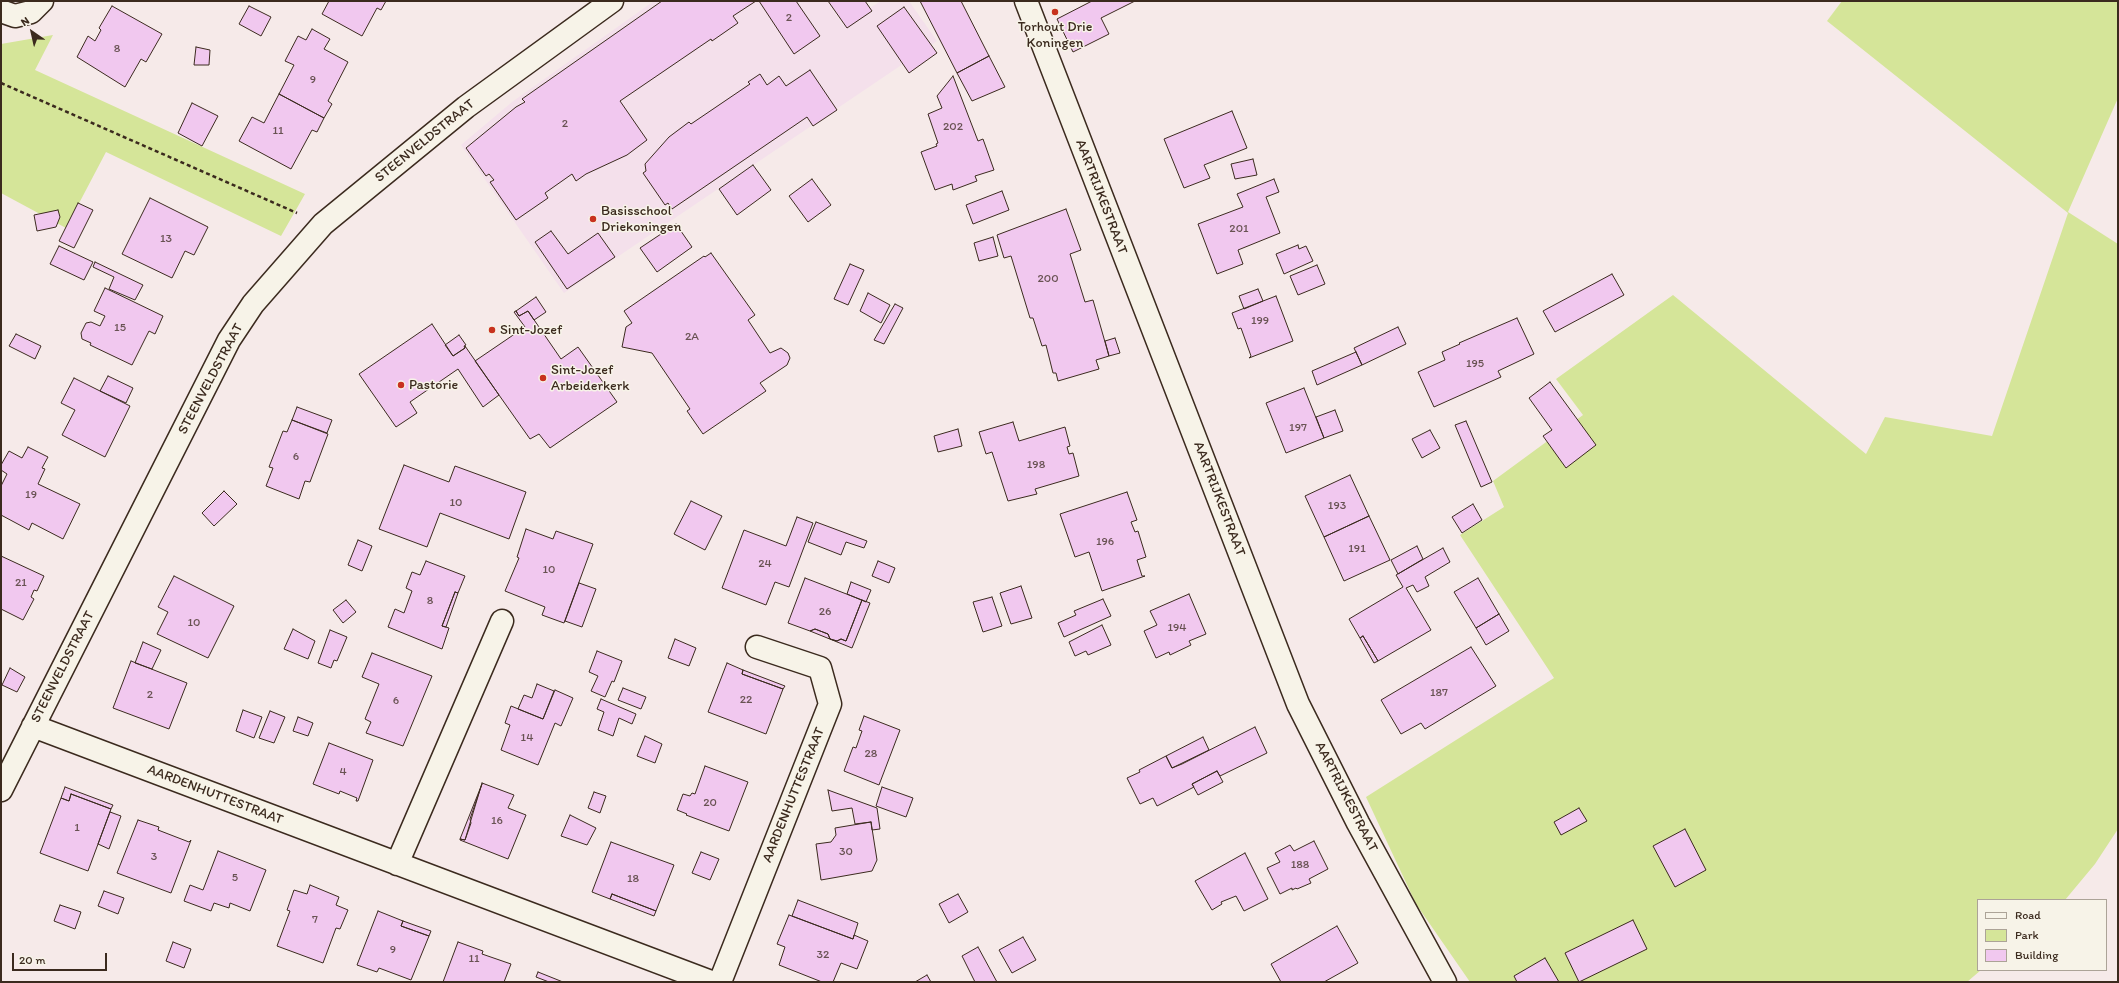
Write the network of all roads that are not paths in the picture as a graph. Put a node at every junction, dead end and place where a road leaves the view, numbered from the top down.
1 (42, 1) edge
2 (612, 1) edge
3 (1026, 1) edge
4 (1, 11) edge
5 (502, 621) dead end
6 (757, 647) dead end
7 (33, 726) junction
8 (1, 790) edge
9 (398, 864) junction
10 (711, 982) edge
11 (720, 982) edge
12 (1445, 982) edge

1 - 4 street
2 - 7 street, STEENVELDSTRAAT
3 - 12 street, AARTRIJKESTRAAT
5 - 9 street
6 - 11 street, AARDENHUTTESTRAAT
7 - 8 street, STEENVELDSTRAAT
7 - 9 street, AARDENHUTTESTRAAT
9 - 10 street, AARDENHUTTESTRAAT

